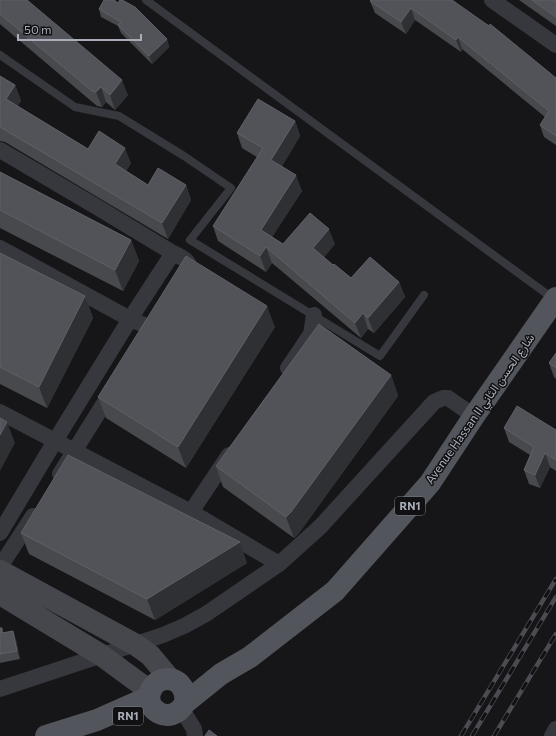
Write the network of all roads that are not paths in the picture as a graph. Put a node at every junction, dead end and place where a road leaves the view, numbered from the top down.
1 (146, 0) edge
2 (492, 0) edge
3 (556, 45) edge
4 (0, 55) edge
5 (0, 150) edge
6 (0, 248) edge
7 (173, 254) junction
8 (175, 290) edge
9 (424, 295) dead end
10 (555, 299) edge
11 (314, 315) junction
12 (130, 319) junction
13 (151, 328) edge
14 (119, 380) edge
15 (280, 380) edge
16 (0, 412) edge
17 (474, 416) junction
18 (55, 441) junction
19 (235, 446) edge
20 (74, 451) junction
21 (54, 483) edge
22 (41, 503) edge
23 (191, 512) junction
24 (0, 533) edge
25 (279, 564) junction
26 (0, 567) edge
27 (0, 571) edge
28 (0, 594) edge
29 (136, 645) junction
30 (101, 655) junction
31 (0, 689) edge
32 (179, 694) junction
33 (153, 700) junction
34 (556, 729) edge
35 (46, 736) edge
36 (195, 736) edge
37 (552, 736) edge

1 - 10 lane
2 - 3 street
4 - 11 lane
5 - 7 street
6 - 12 street
7 - 8 street
7 - 12 street
9 - 11 lane
10 - 17 main road, Avenue Hassan II شارع الحسن الثاني / RN1
11 - 15 street
12 - 13 street
12 - 18 street
14 - 20 street
16 - 18 street
17 - 25 street
17 - 32 main road, Avenue Hassan II شارع الحسن الثاني / RN1
18 - 20 street
18 - 24 street
19 - 23 street
20 - 21 street
20 - 23 street
22 - 26 street
23 - 25 street
25 - 29 street
27 - 29 street
28 - 30 street
29 - 30 street
29 - 32 street
30 - 31 street
30 - 33 street
32 - 33 main road, Avenue Hassan II شارع الحسن الثاني / RN1
32 - 33 main road, Avenue Hassan II شارع الحسن الثاني / RN1
32 - 36 street
33 - 35 main road, Avenue Hassan II شارع الحسن الثاني / RN1
34 - 37 street

